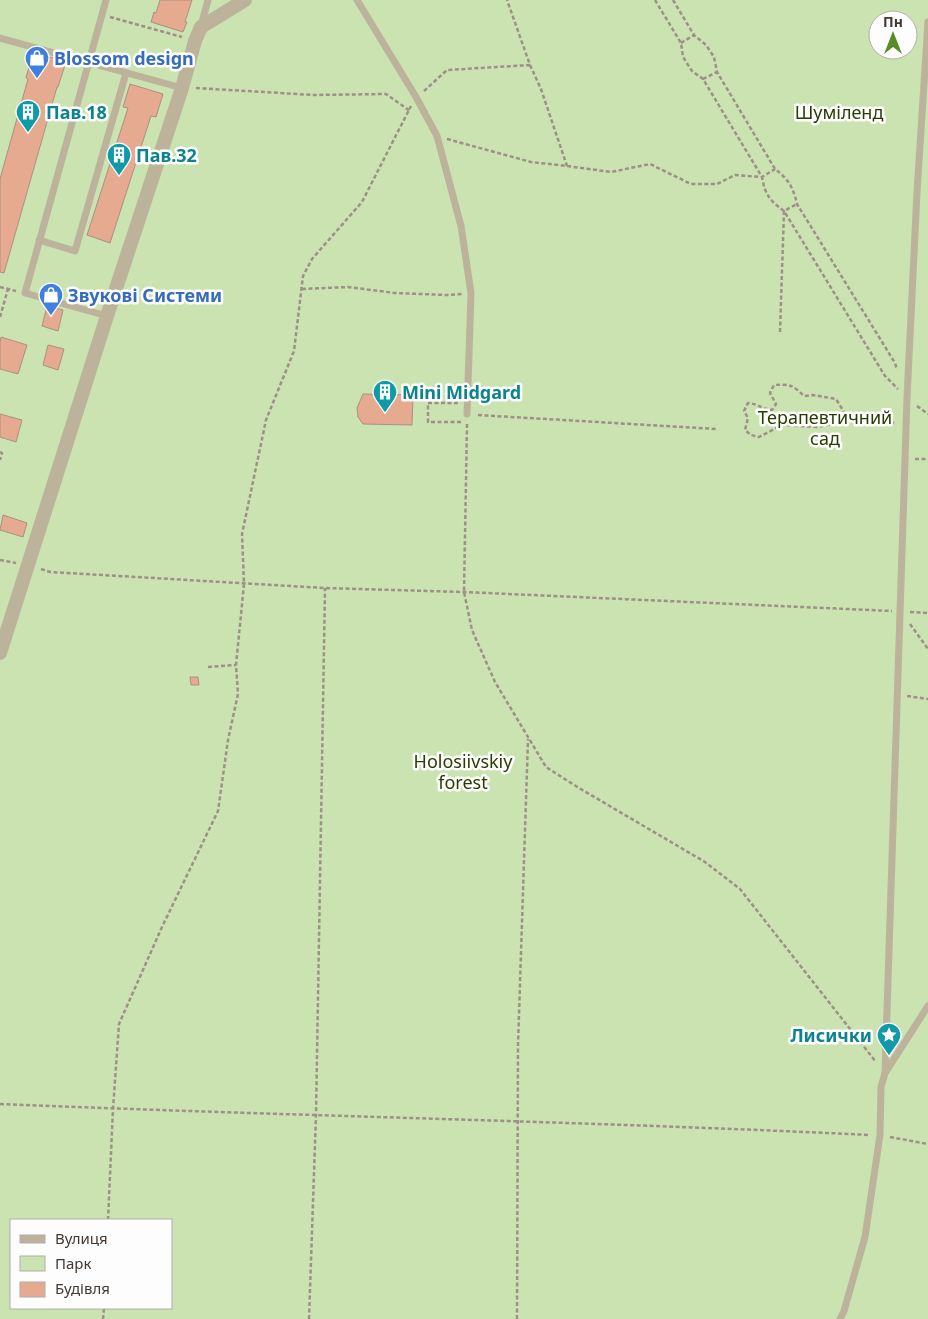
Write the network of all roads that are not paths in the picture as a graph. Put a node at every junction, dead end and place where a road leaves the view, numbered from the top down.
1 (106, 0) edge
2 (208, 0) edge
3 (245, 0) edge
4 (357, 0) edge
5 (928, 22) edge
6 (201, 28) junction
7 (0, 38) edge
8 (88, 63) junction
9 (126, 73) junction
10 (182, 88) junction
11 (39, 240) junction
12 (107, 316) junction
13 (467, 414) road end
14 (0, 653) edge
15 (928, 1006) edge
16 (884, 1073) junction
17 (840, 1319) edge

1 - 8 lane
2 - 6 lane
3 - 6 street
4 - 13 lane
5 - 16 lane
6 - 10 street
7 - 8 lane
8 - 9 lane
8 - 11 lane
9 - 10 lane
9 - 11 lane
10 - 12 street
11 - 12 lane
12 - 14 street
15 - 16 lane
16 - 17 lane

